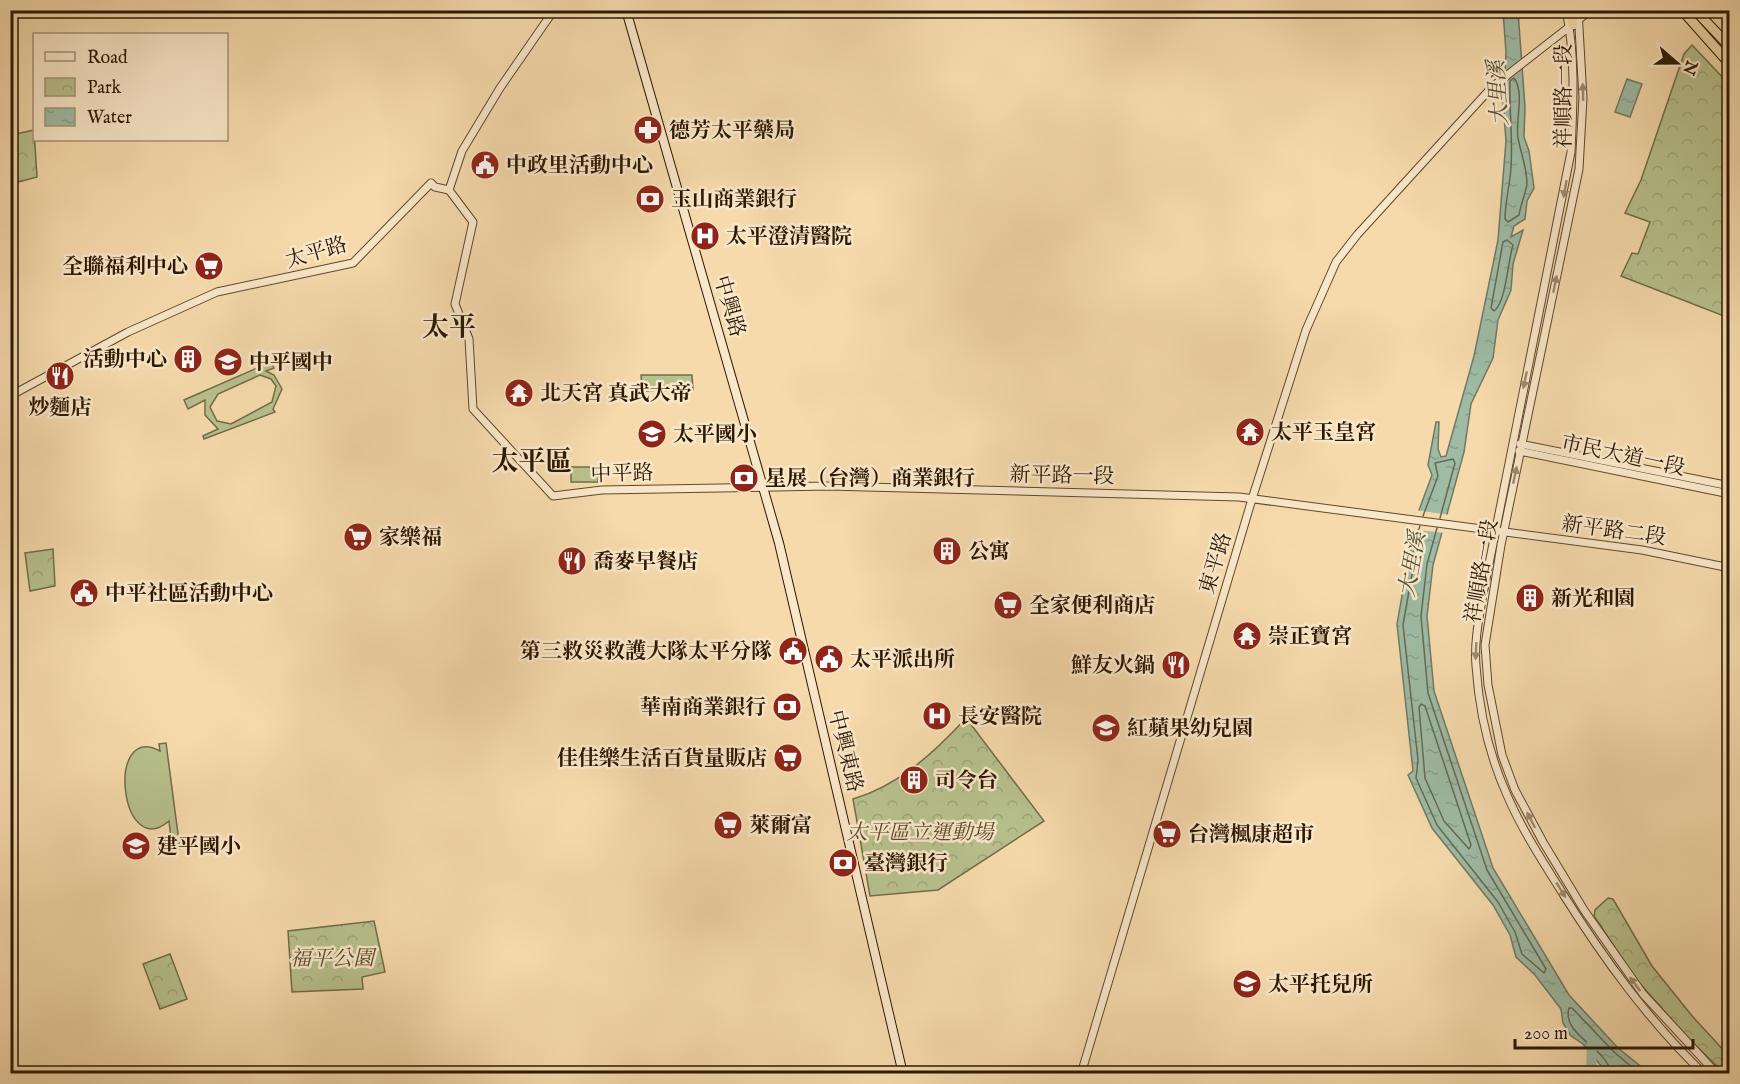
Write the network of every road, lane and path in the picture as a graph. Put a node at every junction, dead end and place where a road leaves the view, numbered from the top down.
1 (554, 10) edge
2 (626, 10) edge
3 (1566, 10) edge
4 (1571, 10) edge
5 (1578, 10) edge
6 (1591, 10) edge
7 (1682, 10) edge
8 (1695, 10) edge
9 (1571, 26) junction
10 (1730, 46) edge
11 (1730, 64) edge
12 (449, 190) junction
13 (10, 396) edge
14 (1511, 445) junction
15 (1521, 448) junction
16 (762, 486) junction
17 (1730, 486) edge
18 (720, 488) joint
19 (1730, 494) edge
20 (1252, 499) junction
21 (1493, 531) junction
22 (1503, 532) junction
23 (779, 543) joint
24 (1730, 568) edge
25 (903, 1074) edge
26 (1081, 1074) edge
27 (1704, 1074) edge
28 (1718, 1074) edge

1 - 12 street
2 - 16 main road, 中興路
3 - 9 street, 祥順路一段
4 - 9 highway
5 - 9 street, 祥順路一段
6 - 9 street
7 - 11 highway
8 - 10 highway
9 -> 14 street, 祥順路一段
15 -> 9 street, 祥順路一段
9 - 20 street, 東平路
12 - 13 street, 太平路
12 - 18 street, 中平路
14 - 15 street, 市民大道一段
14 - 21 street, 祥順路一段
15 - 17 street, 市民大道一段
15 - 19 street, 市民大道一段
22 -> 15 street, 祥順路一段
16 - 18 street, 新平路一段
16 - 20 street, 新平路一段
16 - 23 main road, 中興路
20 - 21 street, 新平路一段
20 - 26 street, 東平路
21 - 22 street, 新平路二段
21 -> 27 street, 祥順路一段
22 - 24 street, 新平路二段
28 -> 22 street, 祥順路一段
23 - 25 main road, 中興東路

